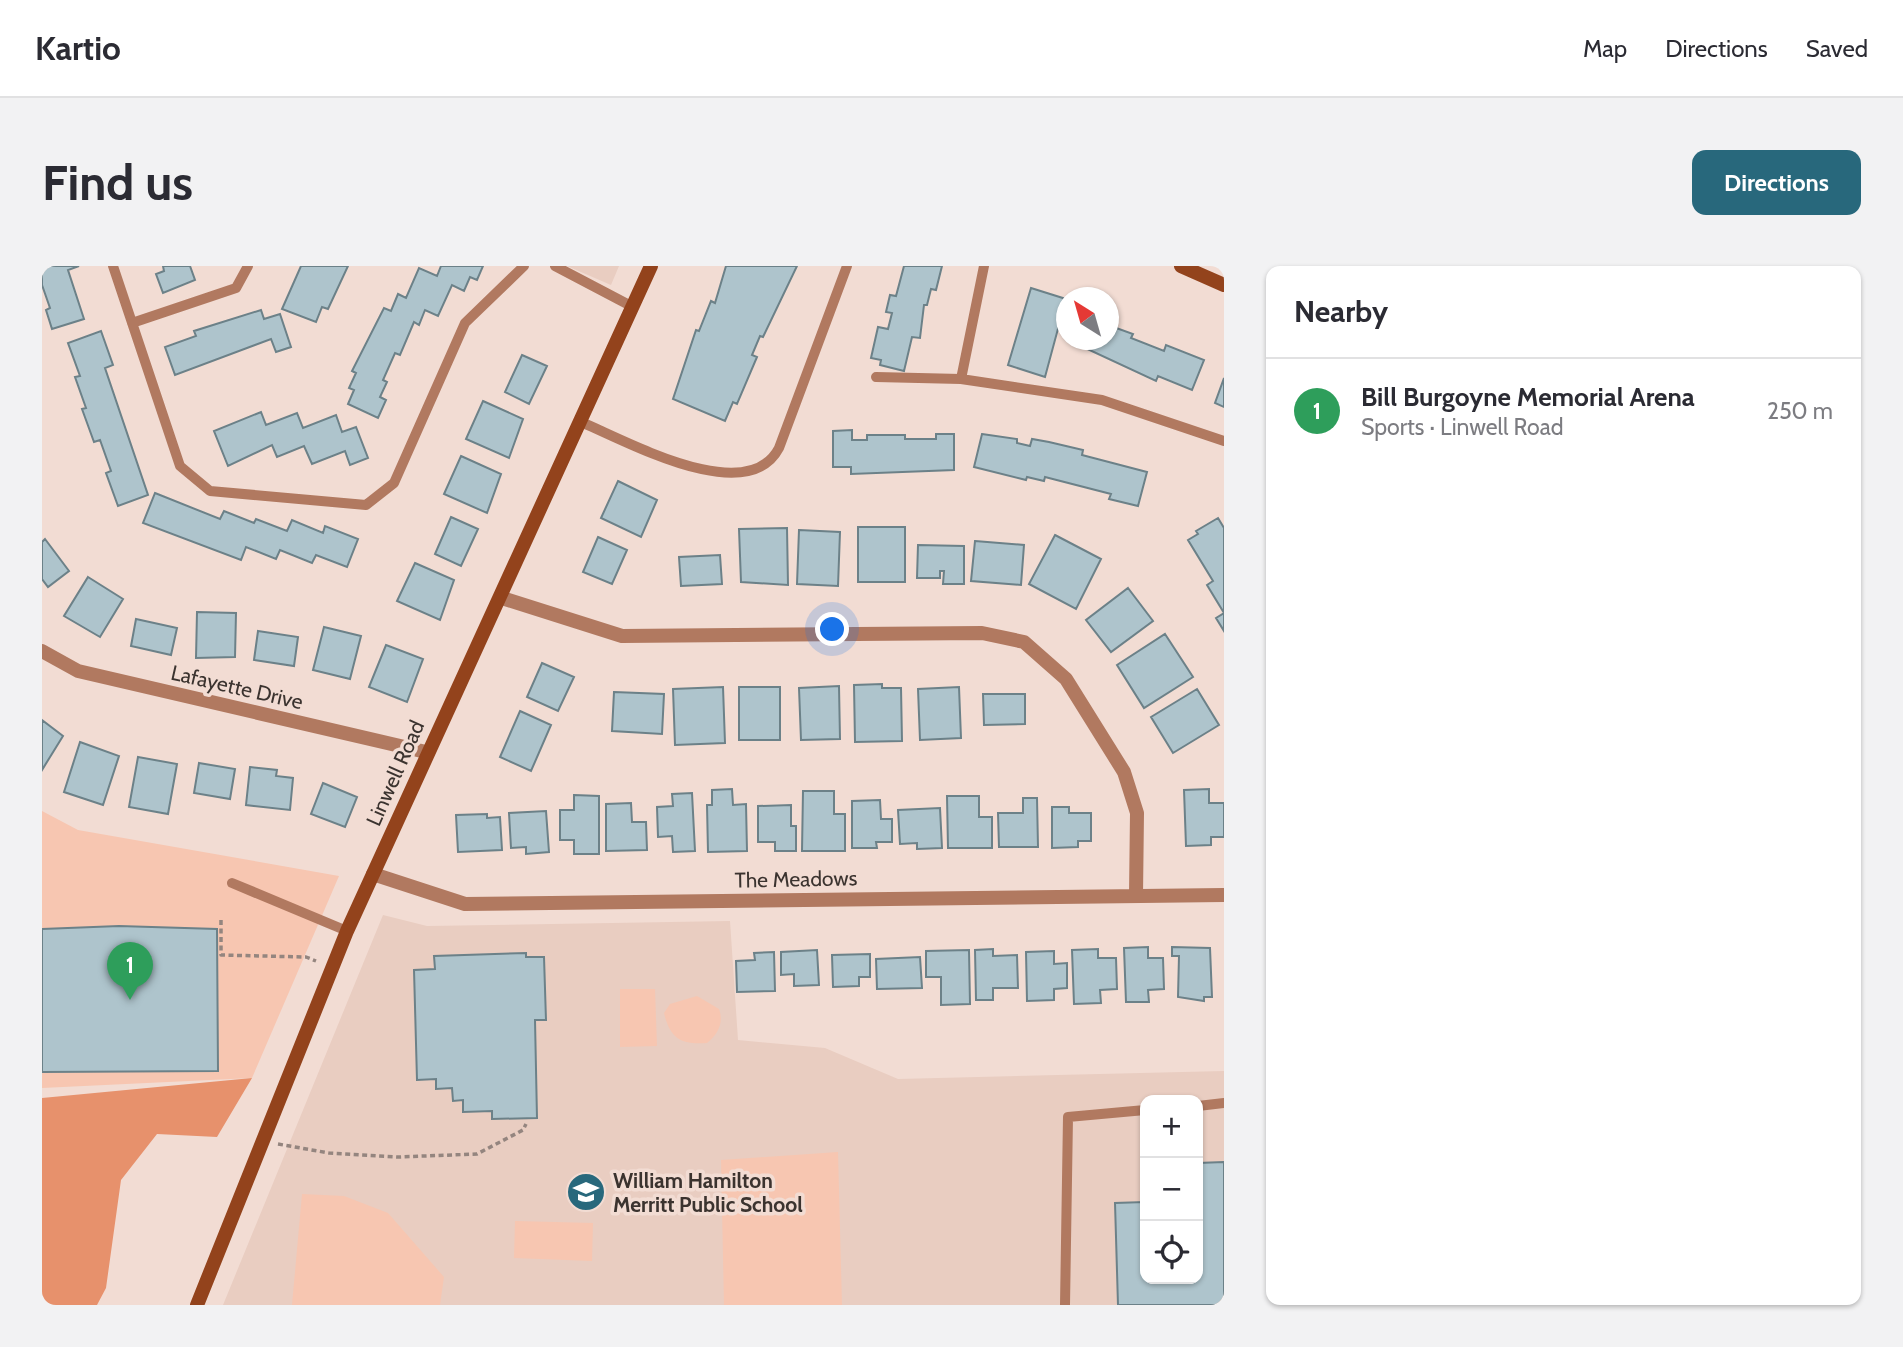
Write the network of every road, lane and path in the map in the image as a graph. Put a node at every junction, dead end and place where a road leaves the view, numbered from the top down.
1 (113, 266) edge
2 (248, 266) edge
3 (524, 266) edge
4 (555, 266) edge
5 (651, 266) edge
6 (847, 266) edge
7 (984, 266) edge
8 (1181, 266) edge
9 (1224, 285) edge
10 (633, 307) junction
11 (132, 323) junction
12 (876, 377) dead end
13 (961, 379) junction
14 (581, 422) junction
15 (1224, 441) edge
16 (502, 598) junction
17 (42, 651) edge
18 (426, 752) junction
19 (373, 874) junction
20 (232, 883) dead end
21 (1136, 895) junction
22 (1224, 895) edge
23 (221, 920) dead end
24 (347, 931) junction
25 (332, 967) junction
26 (1224, 1103) edge
27 (1203, 1105) edge
28 (1140, 1110) edge
29 (526, 1124) dead end
30 (262, 1141) junction
31 (197, 1305) edge
32 (1065, 1305) edge

1 - 11 lane
2 - 11 lane
3 - 11 lane
4 - 10 lane
5 - 10 main road, Linwell Road
6 - 14 lane
7 - 13 lane
8 - 9 main road
10 - 14 main road, Linwell Road
12 - 13 lane
13 - 15 lane
14 - 16 main road, Linwell Road
16 - 18 main road, Linwell Road
16 - 21 street
17 - 18 street, Lafayette Drive
18 - 19 main road, Linwell Road
19 - 21 street, The Meadows
19 - 24 main road, Linwell Road
20 - 24 lane
21 - 22 street, The Meadows
23 - 25 path
24 - 25 main road, Linwell Road
25 - 30 main road, Linwell Road
26 - 27 lane
28 - 32 lane
29 - 30 path
30 - 31 main road, Linwell Road

